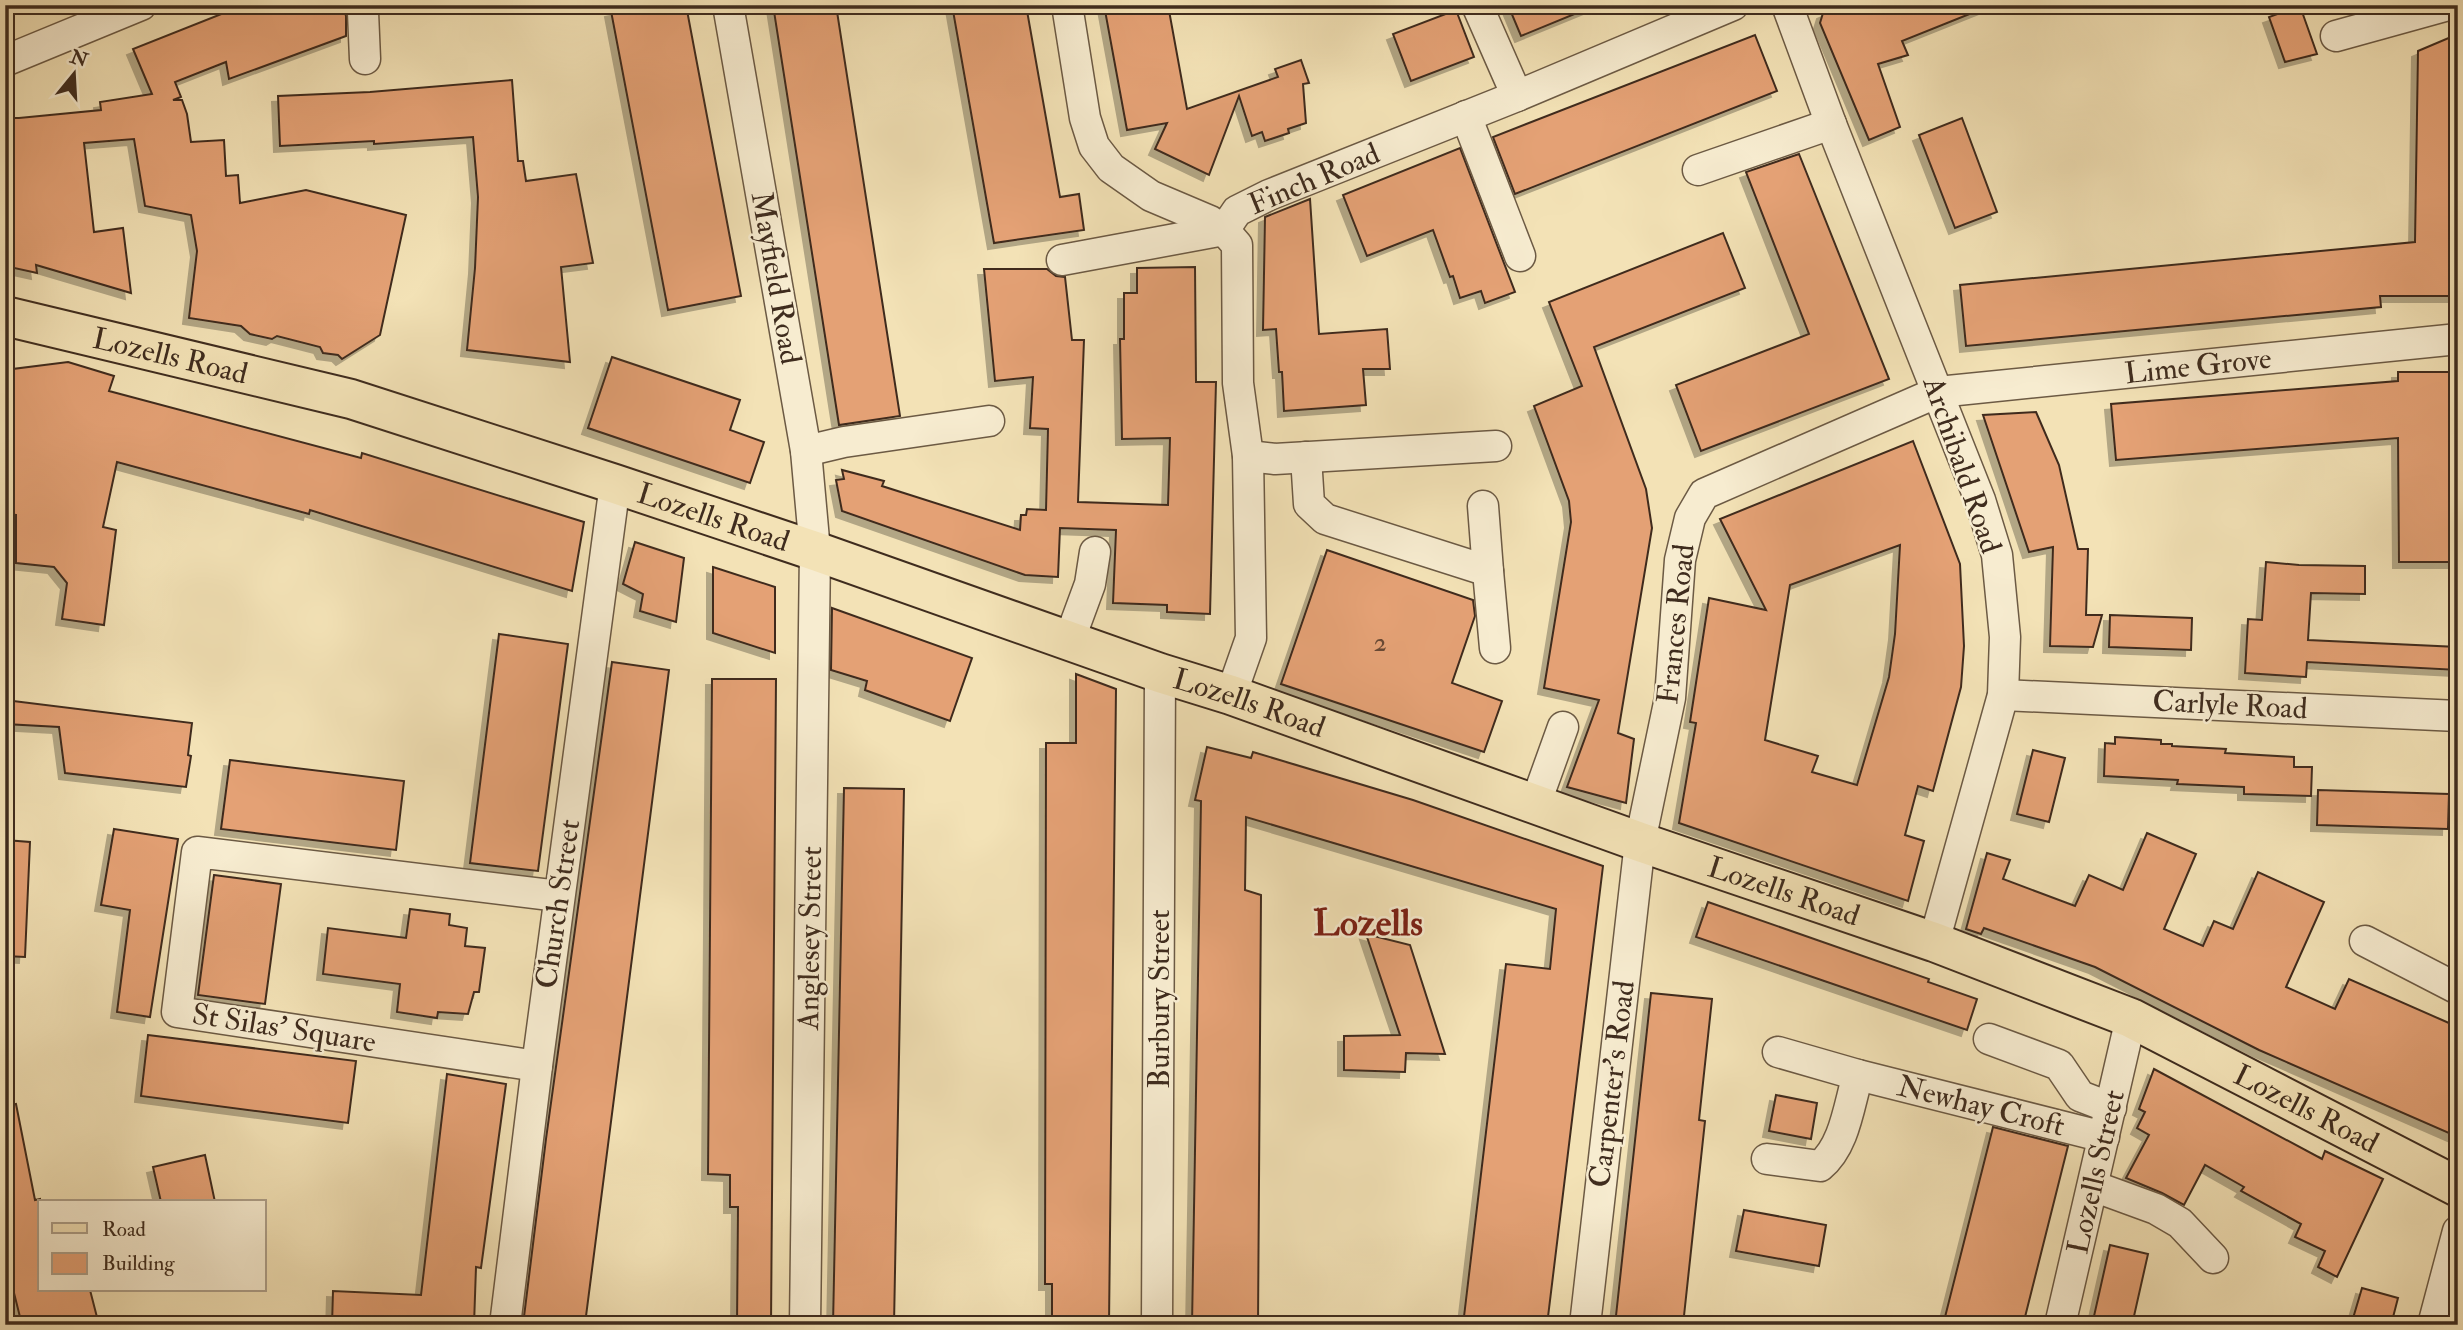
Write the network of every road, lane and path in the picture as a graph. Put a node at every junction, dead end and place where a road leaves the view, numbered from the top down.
1 (141, 5) edge
2 (360, 5) edge
3 (728, 5) edge
4 (1067, 5) edge
5 (1477, 5) edge
6 (1733, 5) edge
7 (1787, 5) edge
8 (2448, 5) edge
9 (2336, 36) dead end
10 (365, 59) dead end
11 (5, 61) edge
12 (1517, 96) junction
13 (1465, 116) junction
14 (1831, 124) junction
15 (1698, 170) dead end
16 (1224, 230) junction
17 (1520, 256) dead end
18 (1062, 260) dead end
19 (5, 316) edge
20 (2458, 339) edge
21 (1938, 392) junction
22 (989, 421) dead end
23 (1496, 446) dead end
24 (806, 451) junction
25 (1248, 456) junction
26 (1306, 457) junction
27 (615, 484) junction
28 (1483, 506) dead end
29 (815, 551) junction
30 (1095, 552) dead end
31 (1488, 571) junction
32 (1069, 641) junction
33 (1495, 648) dead end
34 (1160, 673) junction
35 (1231, 695) junction
36 (2003, 695) junction
37 (2458, 716) edge
38 (1563, 727) dead end
39 (1535, 805) junction
40 (1640, 842) junction
41 (559, 896) junction
42 (2365, 940) dead end
43 (1934, 942) junction
44 (2458, 989) edge
45 (2131, 1018) junction
46 (1989, 1039) dead end
47 (1778, 1052) dead end
48 (537, 1066) junction
49 (1858, 1075) junction
50 (2111, 1108) junction
51 (2104, 1137) junction
52 (1767, 1159) dead end
53 (2093, 1186) junction
54 (2458, 1187) edge
55 (2458, 1231) edge
56 (2213, 1258) dead end
57 (505, 1325) edge
58 (806, 1325) edge
59 (1157, 1325) edge
60 (1585, 1325) edge
61 (2060, 1325) edge
62 (2433, 1325) edge

1 - 11 street
2 - 10 street
3 - 24 street, Mayfield Road
4 - 16 street
5 - 12 street
6 - 12 street, Finch Road
7 - 14 street, Archibald Road
8 - 9 street
12 - 13 street, Finch Road
13 - 16 street, Finch Road
13 - 17 street
14 - 15 street
14 - 21 street, Archibald Road
16 - 18 street
16 - 25 street, Finch Road
19 - 27 main road, Lozells Road
20 - 21 street, Lime Grove
21 - 36 street, Archibald Road
21 - 40 street, Frances Road
22 - 24 street
23 - 26 street
24 - 29 street, Mayfield Road
25 - 26 street
25 - 35 street, Finch Road
26 - 31 street
27 - 29 main road, Lozells Road
27 - 41 street, Church Street
28 - 31 street
29 - 32 main road, Lozells Road
29 - 58 street, Anglesey Street
30 - 32 street
31 - 33 street
32 - 34 main road, Lozells Road
34 - 35 main road, Lozells Road
34 - 59 street, Burbury Street
35 - 39 main road, Lozells Road
36 - 37 street, Carlyle Road
36 - 43 street, Archibald Road
38 - 39 street
39 - 40 main road, Lozells Road
40 - 43 main road, Lozells Road
40 - 60 street, Carpenter's Road
41 - 48 street, Church Street
41 - 48 street, St Silas' Square
42 - 44 street
43 - 45 main road, Lozells Road
45 - 50 street, Lozells Street
45 - 54 main road, Lozells Road
46 - 50 street
47 - 49 street, Newhay Croft
48 - 57 street, Church Street
49 - 51 street, Newhay Croft
49 - 52 street, Newhay Croft
50 - 51 street, Lozells Street
51 - 53 street, Lozells Street
53 - 56 street
53 - 61 street, Lozells Street
55 - 62 street

